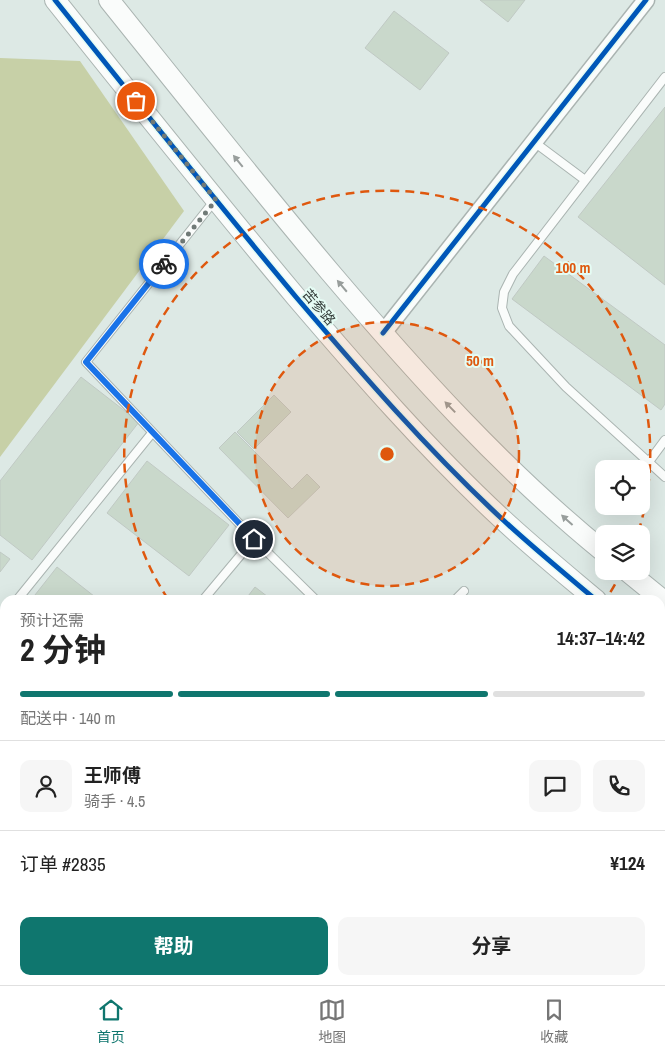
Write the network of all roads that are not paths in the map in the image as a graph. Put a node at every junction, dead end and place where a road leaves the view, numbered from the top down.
1 (55, 0) edge
2 (109, 0) edge
3 (646, 0) edge
4 (665, 77) edge
5 (534, 142) junction
6 (586, 180) junction
7 (216, 200) junction
8 (383, 333) junction
9 (152, 433) junction
10 (665, 440) edge
11 (645, 460) edge
12 (650, 460) edge
13 (650, 465) edge
14 (665, 477) edge
15 (254, 539) junction
16 (595, 544) edge
17 (638, 580) edge
18 (464, 591) dead end
19 (21, 595) edge
20 (207, 595) edge
21 (311, 595) edge
22 (460, 595) edge
23 (590, 595) edge
24 (656, 595) edge

1 - 7 street, 苦参路
8 -> 2 street
3 - 5 street
4 - 6 lane
5 - 6 lane
5 - 8 street
6 - 11 lane
7 - 9 lane
7 - 23 street, 苦参路
16 -> 8 street
9 - 15 lane
9 - 19 lane
10 - 12 lane
13 - 14 lane
15 - 20 lane
15 - 21 lane
17 - 24 street
18 - 22 lane

